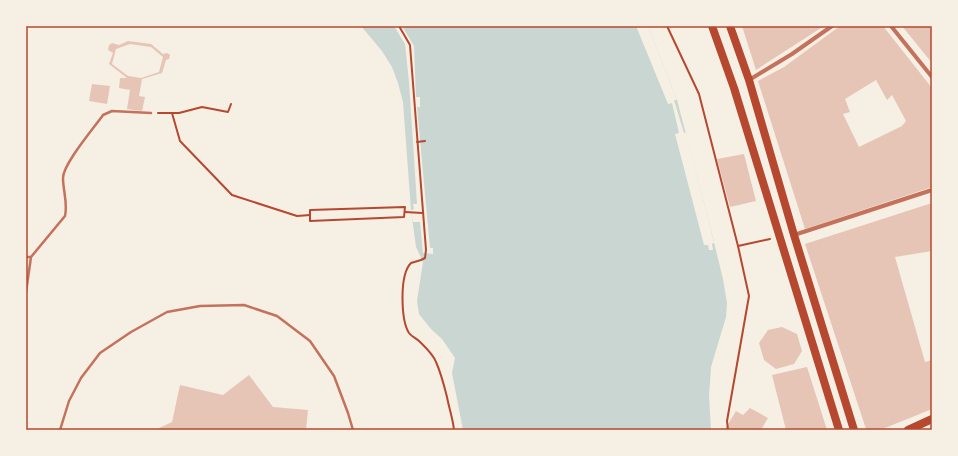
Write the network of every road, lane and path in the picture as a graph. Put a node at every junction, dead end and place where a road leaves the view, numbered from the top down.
1 (399, 26) edge
2 (667, 26) edge
3 (712, 26) edge
4 (730, 26) edge
5 (832, 26) edge
6 (891, 26) edge
7 (932, 77) edge
8 (749, 80) junction
9 (231, 104) dead end
10 (172, 112) junction
11 (151, 113) joint
12 (425, 141) dead end
13 (417, 142) junction
14 (932, 190) edge
15 (404, 212) junction
16 (422, 213) junction
17 (310, 214) junction
18 (794, 235) junction
19 (780, 237) junction
20 (738, 246) junction
21 (26, 257) edge
22 (31, 257) junction
23 (26, 292) edge
24 (932, 419) edge
25 (60, 430) edge
26 (353, 430) edge
27 (454, 430) edge
28 (728, 430) edge
29 (839, 430) edge
30 (854, 430) edge
31 (908, 430) edge

1 - 13 path
2 - 20 path
3 - 19 main road
4 - 8 main road
5 - 8 street
6 - 7 street
8 - 18 main road
9 - 10 path
10 - 11 path
10 - 17 path
11 - 22 lane
12 - 13 path
13 - 16 path
14 - 18 street
15 - 16 path
15 - 17 path
15 - 17 path
16 - 27 path
18 - 30 main road
19 - 20 path
19 - 29 main road
20 - 28 path
21 - 22 lane
22 - 23 lane
24 - 31 main road
25 - 26 lane

